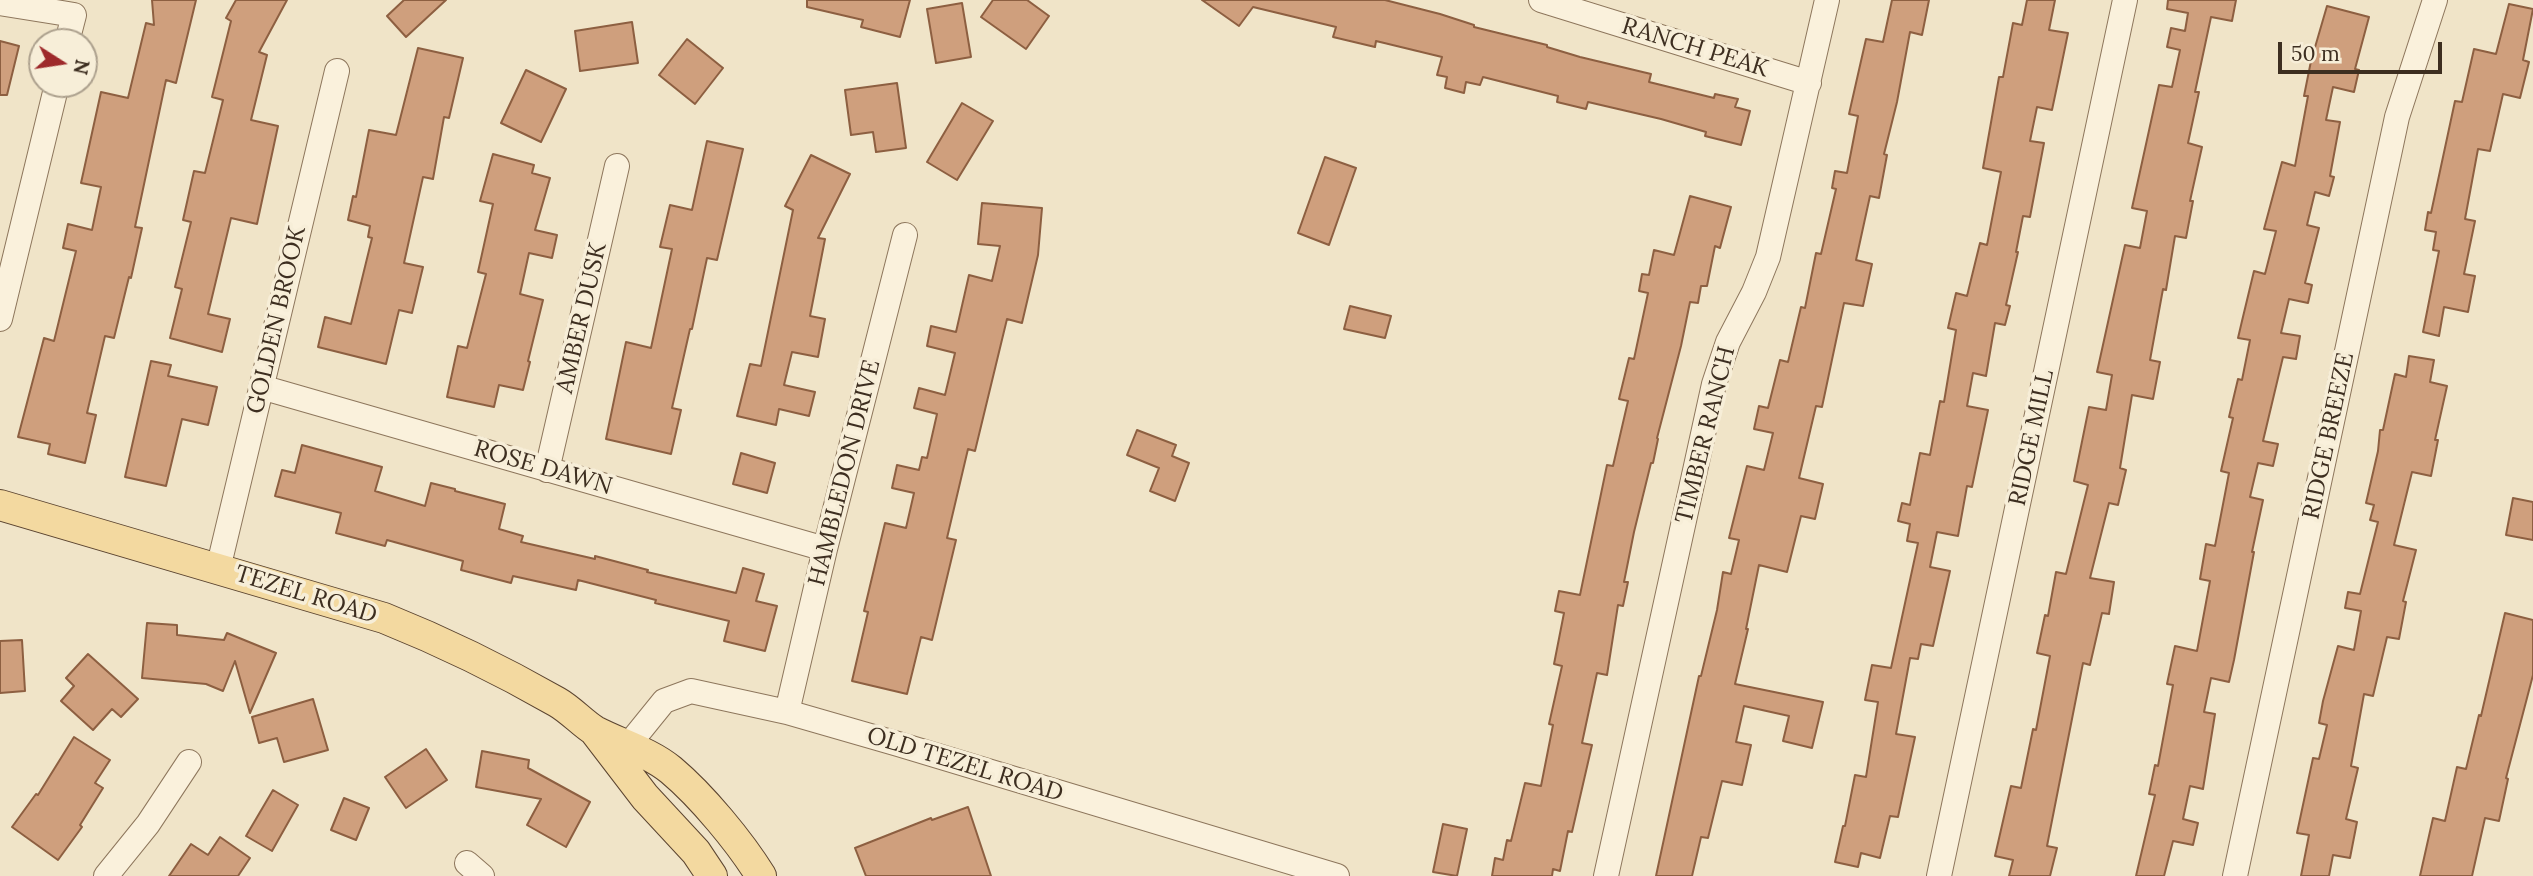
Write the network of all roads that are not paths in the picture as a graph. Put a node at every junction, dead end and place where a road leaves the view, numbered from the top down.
1 (1541, 0) edge
2 (1827, 0) edge
3 (2125, 0) edge
4 (2435, 0) edge
5 (0, 3) edge
6 (71, 28) edge
7 (337, 71) dead end
8 (1809, 83) junction
9 (54, 98) edge
10 (617, 166) dead end
11 (905, 235) dead end
12 (0, 318) edge
13 (261, 387) junction
14 (547, 470) junction
15 (0, 505) edge
16 (825, 549) junction
17 (218, 569) junction
18 (787, 712) junction
19 (622, 752) junction
20 (188, 762) dead end
21 (106, 876) edge
22 (712, 876) edge
23 (761, 876) edge
24 (1337, 876) edge
25 (1606, 876) edge
26 (1939, 876) edge
27 (2235, 876) edge

1 - 8 street, RANCH PEAK
2 - 8 street, TIMBER RANCH
3 - 26 street, RIDGE MILL
4 - 27 street, RIDGE BREEZE
5 - 6 street
7 - 13 street, GOLDEN BROOK
8 - 25 street, TIMBER RANCH
9 - 12 street
10 - 14 street, AMBER DUSK
11 - 16 street, HAMBLEDON DRIVE
13 - 14 street, ROSE DAWN
13 - 17 street, GOLDEN BROOK
14 - 16 street, ROSE DAWN
15 - 17 main road, TEZEL ROAD
16 - 18 street, HAMBLEDON DRIVE
17 - 19 main road, TEZEL ROAD
18 - 19 street, OLD TEZEL ROAD
18 - 24 street, OLD TEZEL ROAD
19 - 22 main road, TEZEL ROAD
19 - 23 main road, TEZEL ROAD
20 - 21 street

